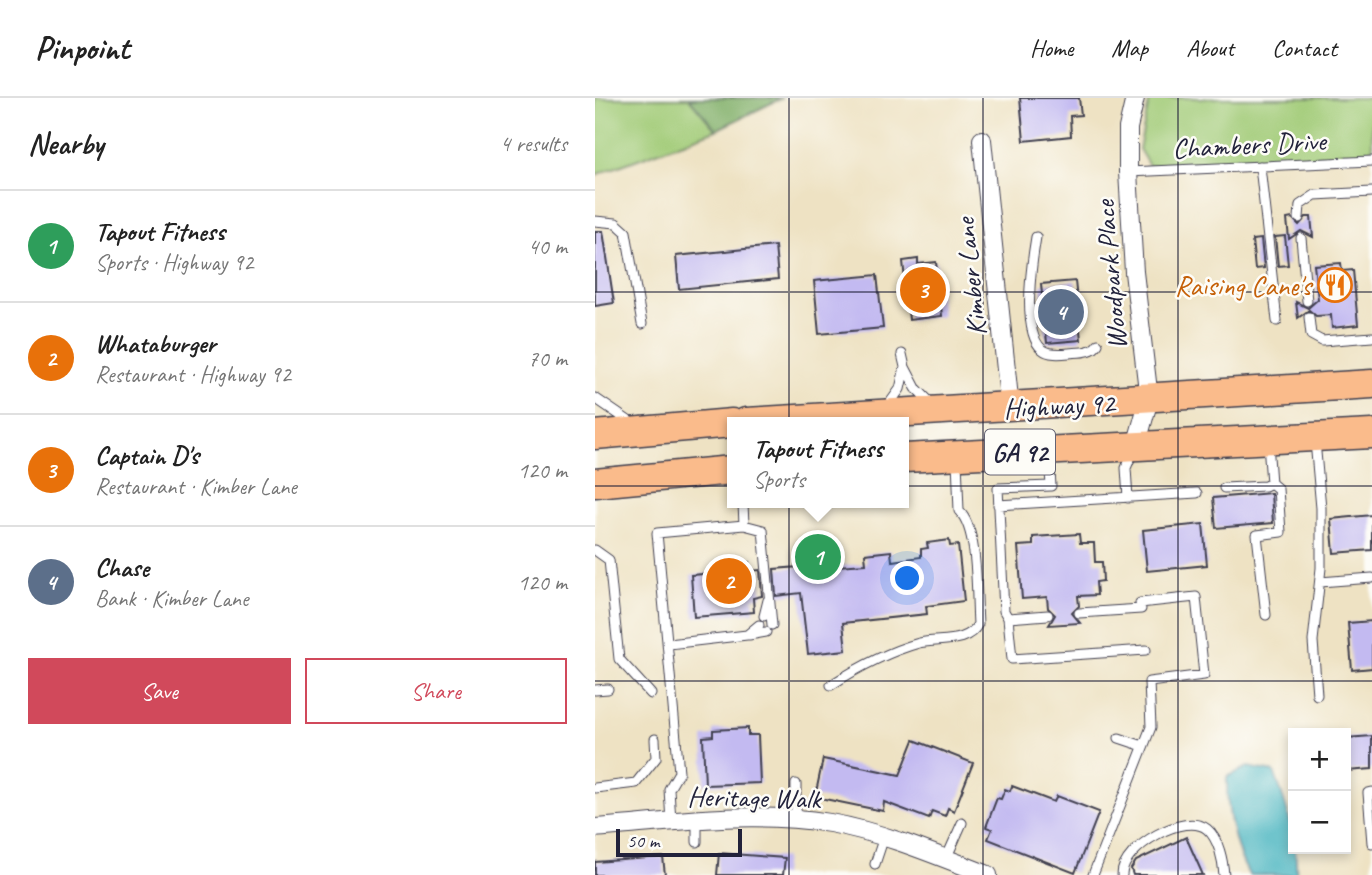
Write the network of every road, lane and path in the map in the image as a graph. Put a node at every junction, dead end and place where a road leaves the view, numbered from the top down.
1 (1135, 98) edge
2 (982, 141) dead end
3 (1372, 161) edge
4 (1260, 166) junction
5 (1128, 172) junction
6 (1372, 192) edge
7 (1299, 218) dead end
8 (595, 221) edge
9 (1037, 237) dead end
10 (1301, 238) dead end
11 (1307, 301) dead end
12 (1309, 317) dead end
13 (1277, 321) dead end
14 (642, 324) dead end
15 (1372, 337) edge
16 (1098, 344) dead end
17 (902, 354) dead end
18 (905, 367) junction
19 (1372, 384) edge
20 (595, 398) edge
21 (1149, 400) junction
22 (1010, 408) junction
23 (944, 411) junction
24 (878, 414) junction
25 (828, 417) edge
26 (727, 423) edge
27 (643, 430) junction
28 (1372, 434) edge
29 (595, 435) edge
30 (1315, 439) junction
31 (1268, 441) junction
32 (1136, 446) junction
33 (1048, 450) junction
34 (957, 455) junction
35 (909, 458) edge
36 (727, 470) edge
37 (595, 482) edge
38 (1271, 483) junction
39 (1224, 488) dead end
40 (1197, 493) dead end
41 (1128, 498) junction
42 (997, 505) junction
43 (743, 508) edge
44 (744, 525) junction
45 (595, 550) edge
46 (1372, 578) edge
47 (1320, 582) junction
48 (768, 599) junction
49 (1079, 613) dead end
50 (1048, 615) dead end
51 (1266, 615) dead end
52 (764, 616) dead end
53 (1008, 618) junction
54 (669, 644) junction
55 (1146, 650) dead end
56 (831, 685) dead end
57 (608, 689) dead end
58 (595, 690) edge
59 (651, 694) dead end
60 (1318, 695) dead end
61 (1119, 738) dead end
62 (655, 739) dead end
63 (1143, 746) junction
64 (796, 784) dead end
65 (595, 788) edge
66 (1372, 792) edge
67 (697, 820) junction
68 (796, 820) junction
69 (671, 822) junction
70 (962, 822) dead end
71 (595, 828) edge
72 (884, 837) junction
73 (697, 842) dead end
74 (1372, 843) edge
75 (946, 859) junction
76 (875, 864) dead end
77 (988, 875) edge
78 (1093, 875) edge
79 (1122, 875) edge
80 (1224, 875) edge

1 - 5 street, Woodpark Place
2 - 22 street, Kimber Lane
3 - 4 lane, Chambers Drive
4 - 5 lane, Chambers Drive
4 - 13 lane
5 - 21 street, Woodpark Place
6 - 7 lane
8 - 14 lane
9 - 16 lane
10 - 11 lane
12 - 15 lane
17 - 18 lane
18 - 23 lane
18 - 24 lane
19 - 21 main road, Highway 92 / GA 92
20 - 27 lane
21 - 22 main road, Highway 92 / GA 92
21 - 32 street, Woodpark Place
22 - 23 main road, Highway 92 / GA 92
23 - 24 main road, Highway 92 / GA 92
24 - 25 main road, Highway 92 / GA 92
26 - 27 main road
27 - 29 main road
28 - 30 main road, Highway 92 / GA 92
30 - 31 main road, Highway 92 / GA 92
30 - 47 lane
31 - 32 main road, Highway 92 / GA 92
31 - 38 lane
32 - 33 main road, Highway 92 / GA 92
32 - 41 lane
33 - 34 main road, Highway 92 / GA 92
33 - 42 lane
34 - 35 main road, Highway 92 / GA 92
34 - 56 lane
36 - 37 main road
38 - 39 lane
38 - 51 lane
40 - 41 lane
41 - 42 lane
42 - 53 lane
43 - 44 lane
44 - 48 lane
44 - 54 lane
45 - 59 lane
46 - 47 lane
47 - 60 lane
48 - 52 lane
48 - 54 lane
49 - 63 lane
50 - 53 lane
53 - 55 lane
54 - 69 lane
57 - 58 lane
61 - 63 lane
62 - 65 lane
63 - 78 lane
64 - 68 lane
66 - 74 lane
67 - 68 street, Heritage Walk
67 - 69 street, Heritage Walk
67 - 73 lane
68 - 72 street, Heritage Walk
69 - 71 street, Heritage Walk
70 - 75 lane
72 - 75 street, Heritage Walk
72 - 76 lane
75 - 77 street, Heritage Walk
79 - 80 lane

